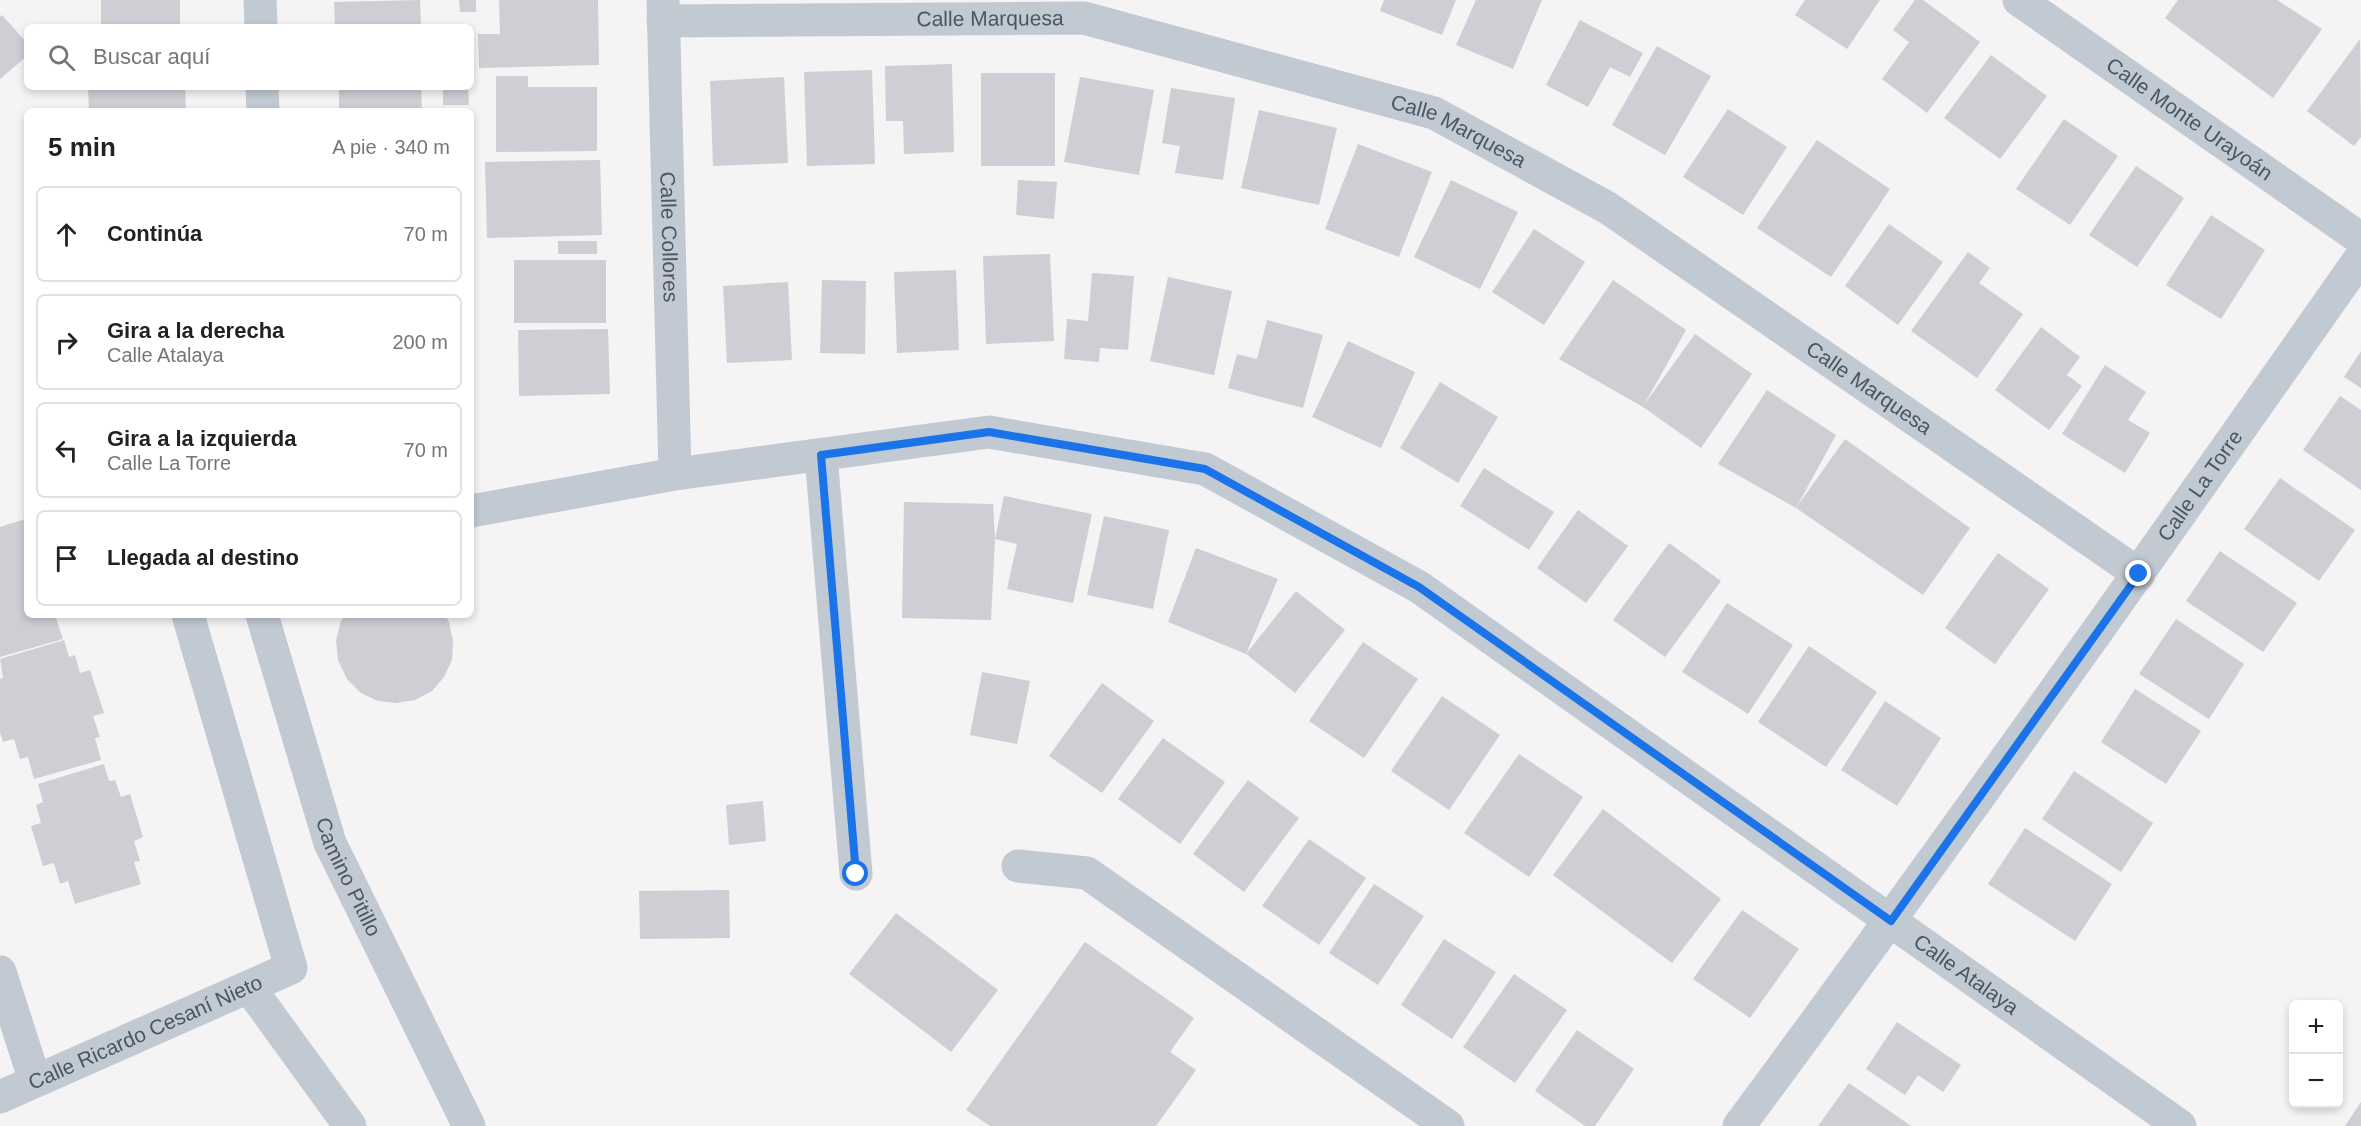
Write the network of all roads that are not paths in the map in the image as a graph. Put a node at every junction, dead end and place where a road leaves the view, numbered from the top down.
1 (260, 0) edge
2 (2019, 0) edge
3 (663, 10) edge
4 (261, 24) edge
5 (262, 90) edge
6 (263, 108) edge
7 (2361, 239) edge
8 (2361, 257) edge
9 (821, 455) junction
10 (675, 474) junction
11 (474, 510) edge
12 (2139, 574) junction
13 (189, 618) edge
14 (263, 618) edge
15 (1018, 866) dead end
16 (856, 874) dead end
17 (1891, 921) junction
18 (0, 972) edge
19 (249, 987) junction
20 (35, 1082) junction
21 (0, 1097) edge
22 (350, 1126) edge
23 (469, 1126) edge
24 (1448, 1126) edge
25 (1739, 1126) edge
26 (2180, 1126) edge

1 - 4 street
2 - 7 street, Calle Monte Urayoán
3 - 10 street, Calle Collores
3 - 12 street, Calle Marquesa
5 - 6 street
8 - 12 street, Calle La Torre
9 - 10 street, Calle Atalaya
9 - 16 street
9 - 17 street, Calle Atalaya
10 - 11 street
12 - 17 street, Calle La Torre
13 - 19 street, Calle Ricardo Cesaní Nieto
14 - 23 street, Camino Pitillo
15 - 24 street
17 - 25 street, Calle La Torre
17 - 26 street, Calle Atalaya
18 - 20 street
19 - 20 street, Calle Ricardo Cesaní Nieto
19 - 22 street
20 - 21 street, Calle Ricardo Cesaní Nieto

